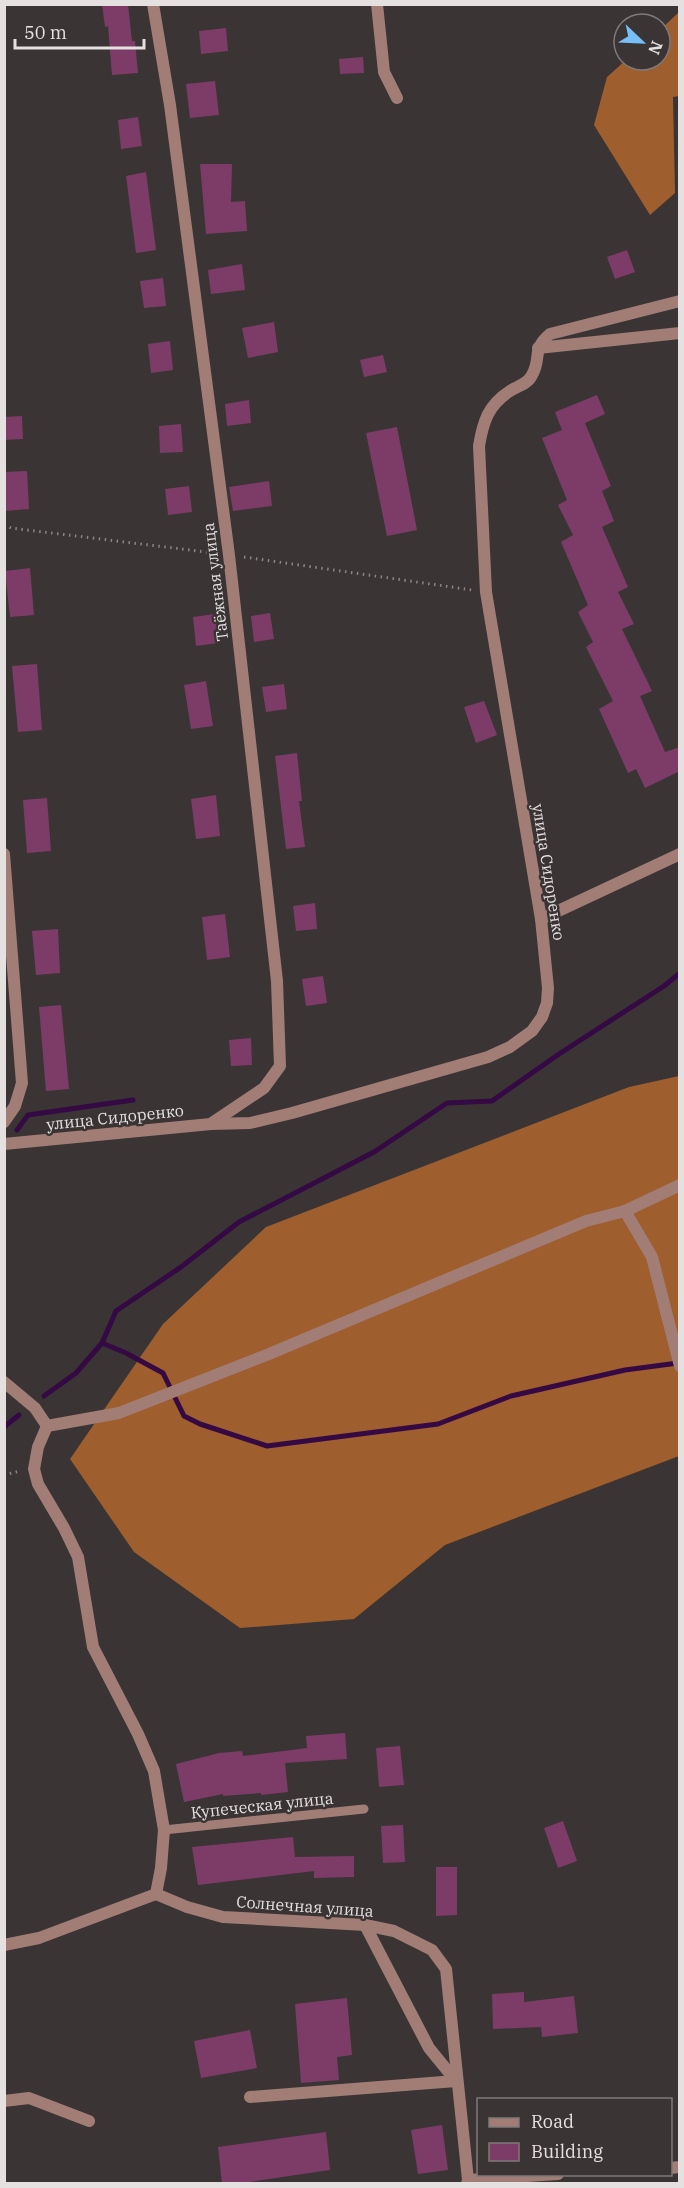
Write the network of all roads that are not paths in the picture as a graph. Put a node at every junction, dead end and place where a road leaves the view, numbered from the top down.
1 (153, 4) edge
2 (377, 4) edge
3 (398, 98) dead end
4 (680, 301) edge
5 (680, 333) edge
6 (538, 348) junction
7 (4, 854) edge
8 (680, 854) edge
9 (541, 919) junction
10 (4, 1122) edge
11 (211, 1124) junction
12 (4, 1144) edge
13 (680, 1185) edge
14 (625, 1211) junction
15 (680, 1366) edge
16 (7, 1388) edge
17 (47, 1426) junction
18 (364, 1809) dead end
19 (164, 1830) junction
20 (156, 1894) junction
21 (365, 1925) junction
22 (4, 1945) edge
23 (456, 2080) junction
24 (250, 2097) dead end
25 (4, 2101) edge
26 (89, 2121) dead end
27 (545, 2176) edge
28 (468, 2182) edge

1 - 11 street, Таёжная улица
2 - 3 street
4 - 6 street
5 - 6 street
6 - 9 street, улица Сидоренко
7 - 10 street
8 - 9 street
9 - 11 street, улица Сидоренко
11 - 12 street, улица Сидоренко
13 - 14 street
14 - 15 street
14 - 17 street
16 - 17 street
17 - 19 street
18 - 19 lane, Купеческая улица
19 - 20 street
20 - 21 street, Солнечная улица
20 - 22 street
21 - 23 street
21 - 23 street, Солнечная улица
23 - 24 street
23 - 28 street, Солнечная улица
25 - 26 street
27 - 28 street

